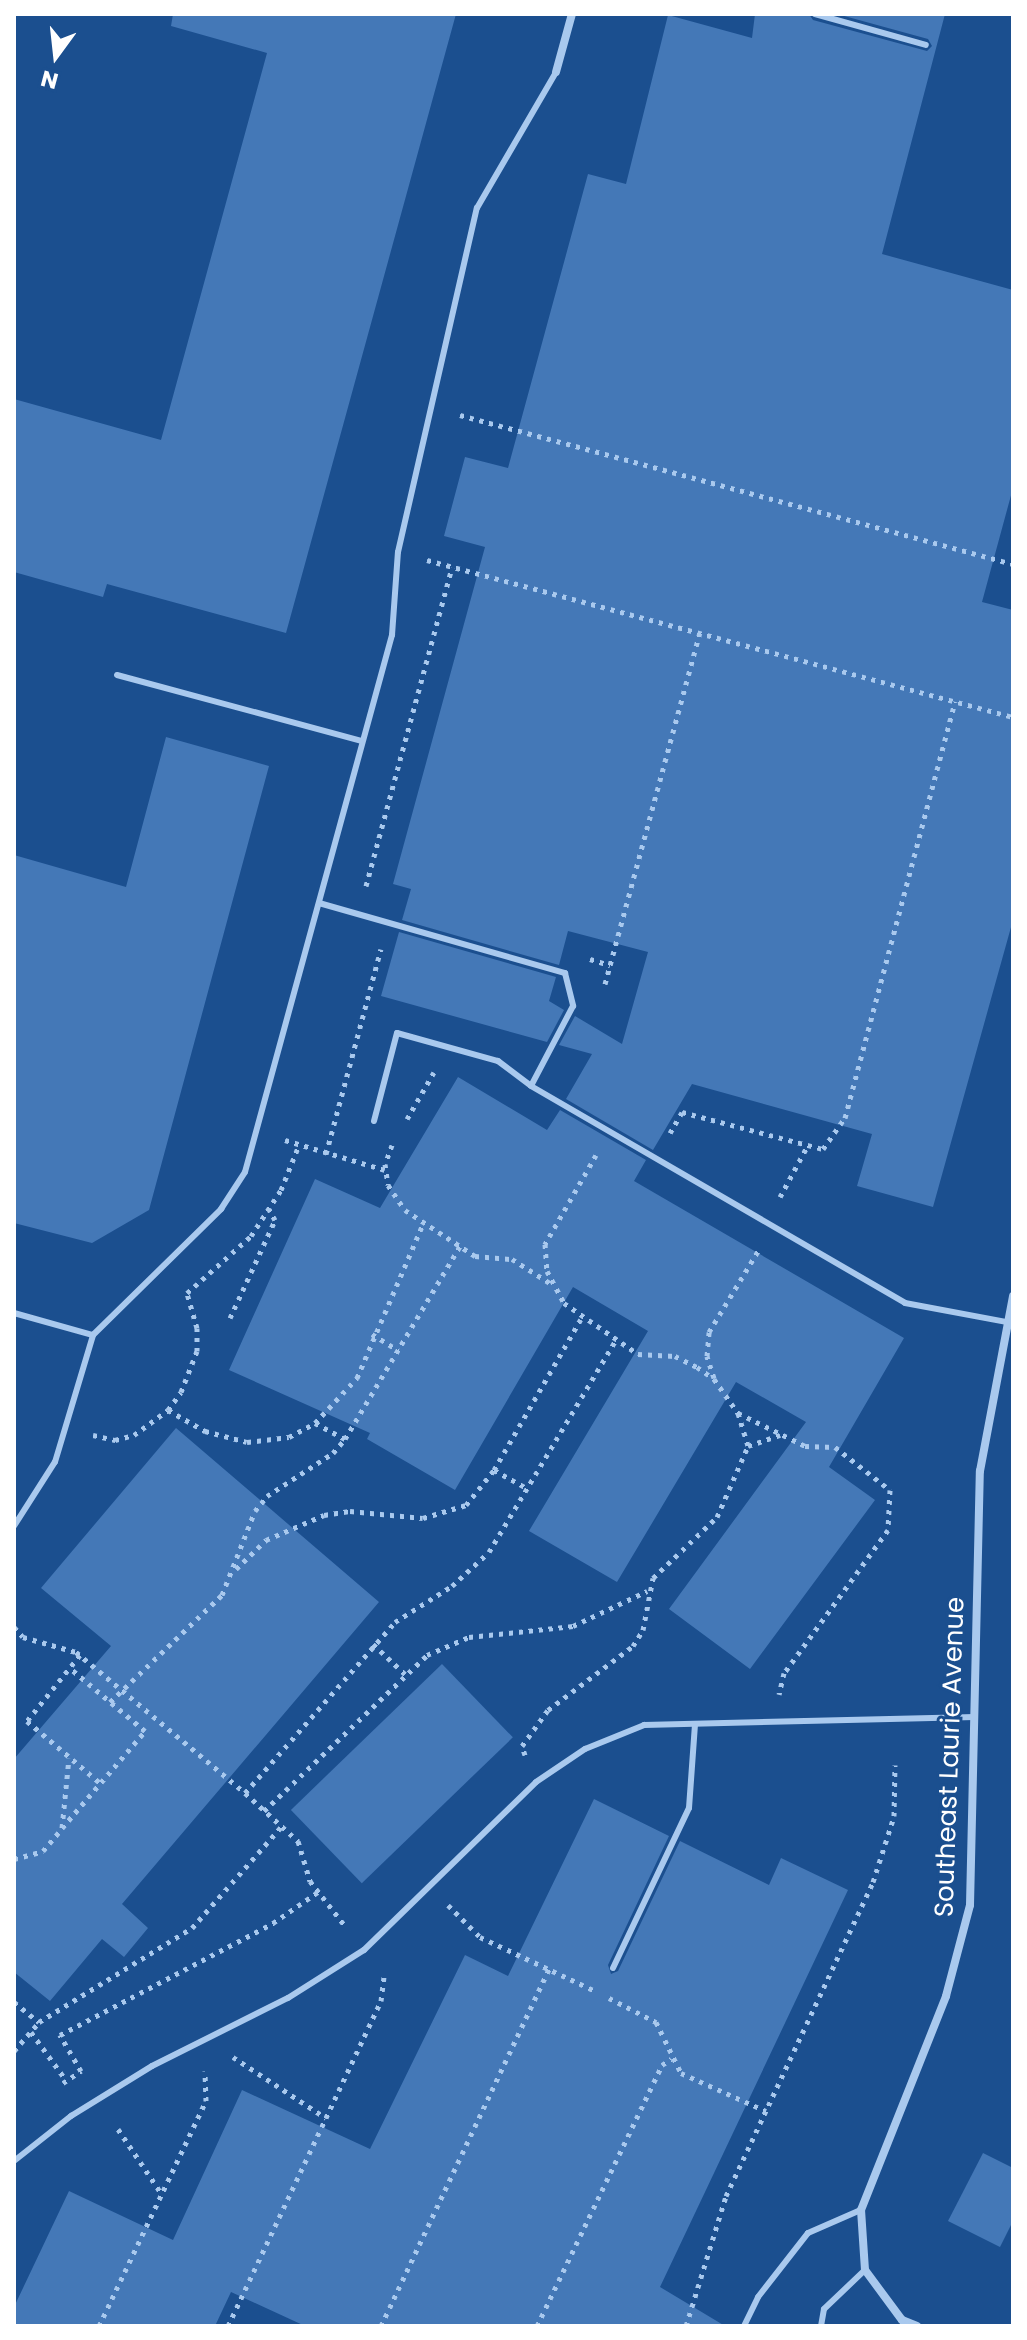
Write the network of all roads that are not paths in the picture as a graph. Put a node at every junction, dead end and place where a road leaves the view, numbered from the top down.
1 (572, 14) edge
2 (815, 14) edge
3 (926, 45) dead end
4 (556, 72) joint
5 (117, 675) dead end
6 (361, 741) junction
7 (319, 903) junction
8 (531, 1086) junction
9 (374, 1121) dead end
10 (1013, 1296) edge
11 (14, 1313) edge
12 (1007, 1322) junction
13 (93, 1335) junction
14 (14, 1526) edge
15 (975, 1717) junction
16 (695, 1724) junction
17 (613, 1968) dead end
18 (14, 2161) edge
19 (861, 2210) junction
20 (865, 2270) junction
21 (744, 2326) edge
22 (821, 2326) edge
23 (917, 2326) edge

1 - 4 street
2 - 3 lane
4 - 6 lane
5 - 6 lane
6 - 7 lane
7 - 8 lane
7 - 13 lane
8 - 9 lane
8 - 12 lane
10 - 12 street, Southeast Laurie Avenue
11 - 13 lane
12 - 15 street, Southeast Laurie Avenue
13 - 14 lane
15 - 16 lane
15 - 19 street, Southeast Laurie Avenue
16 - 17 lane
16 - 18 lane
19 - 20 street, Southeast Laurie Avenue
19 - 21 lane
20 - 22 lane
20 - 23 street

